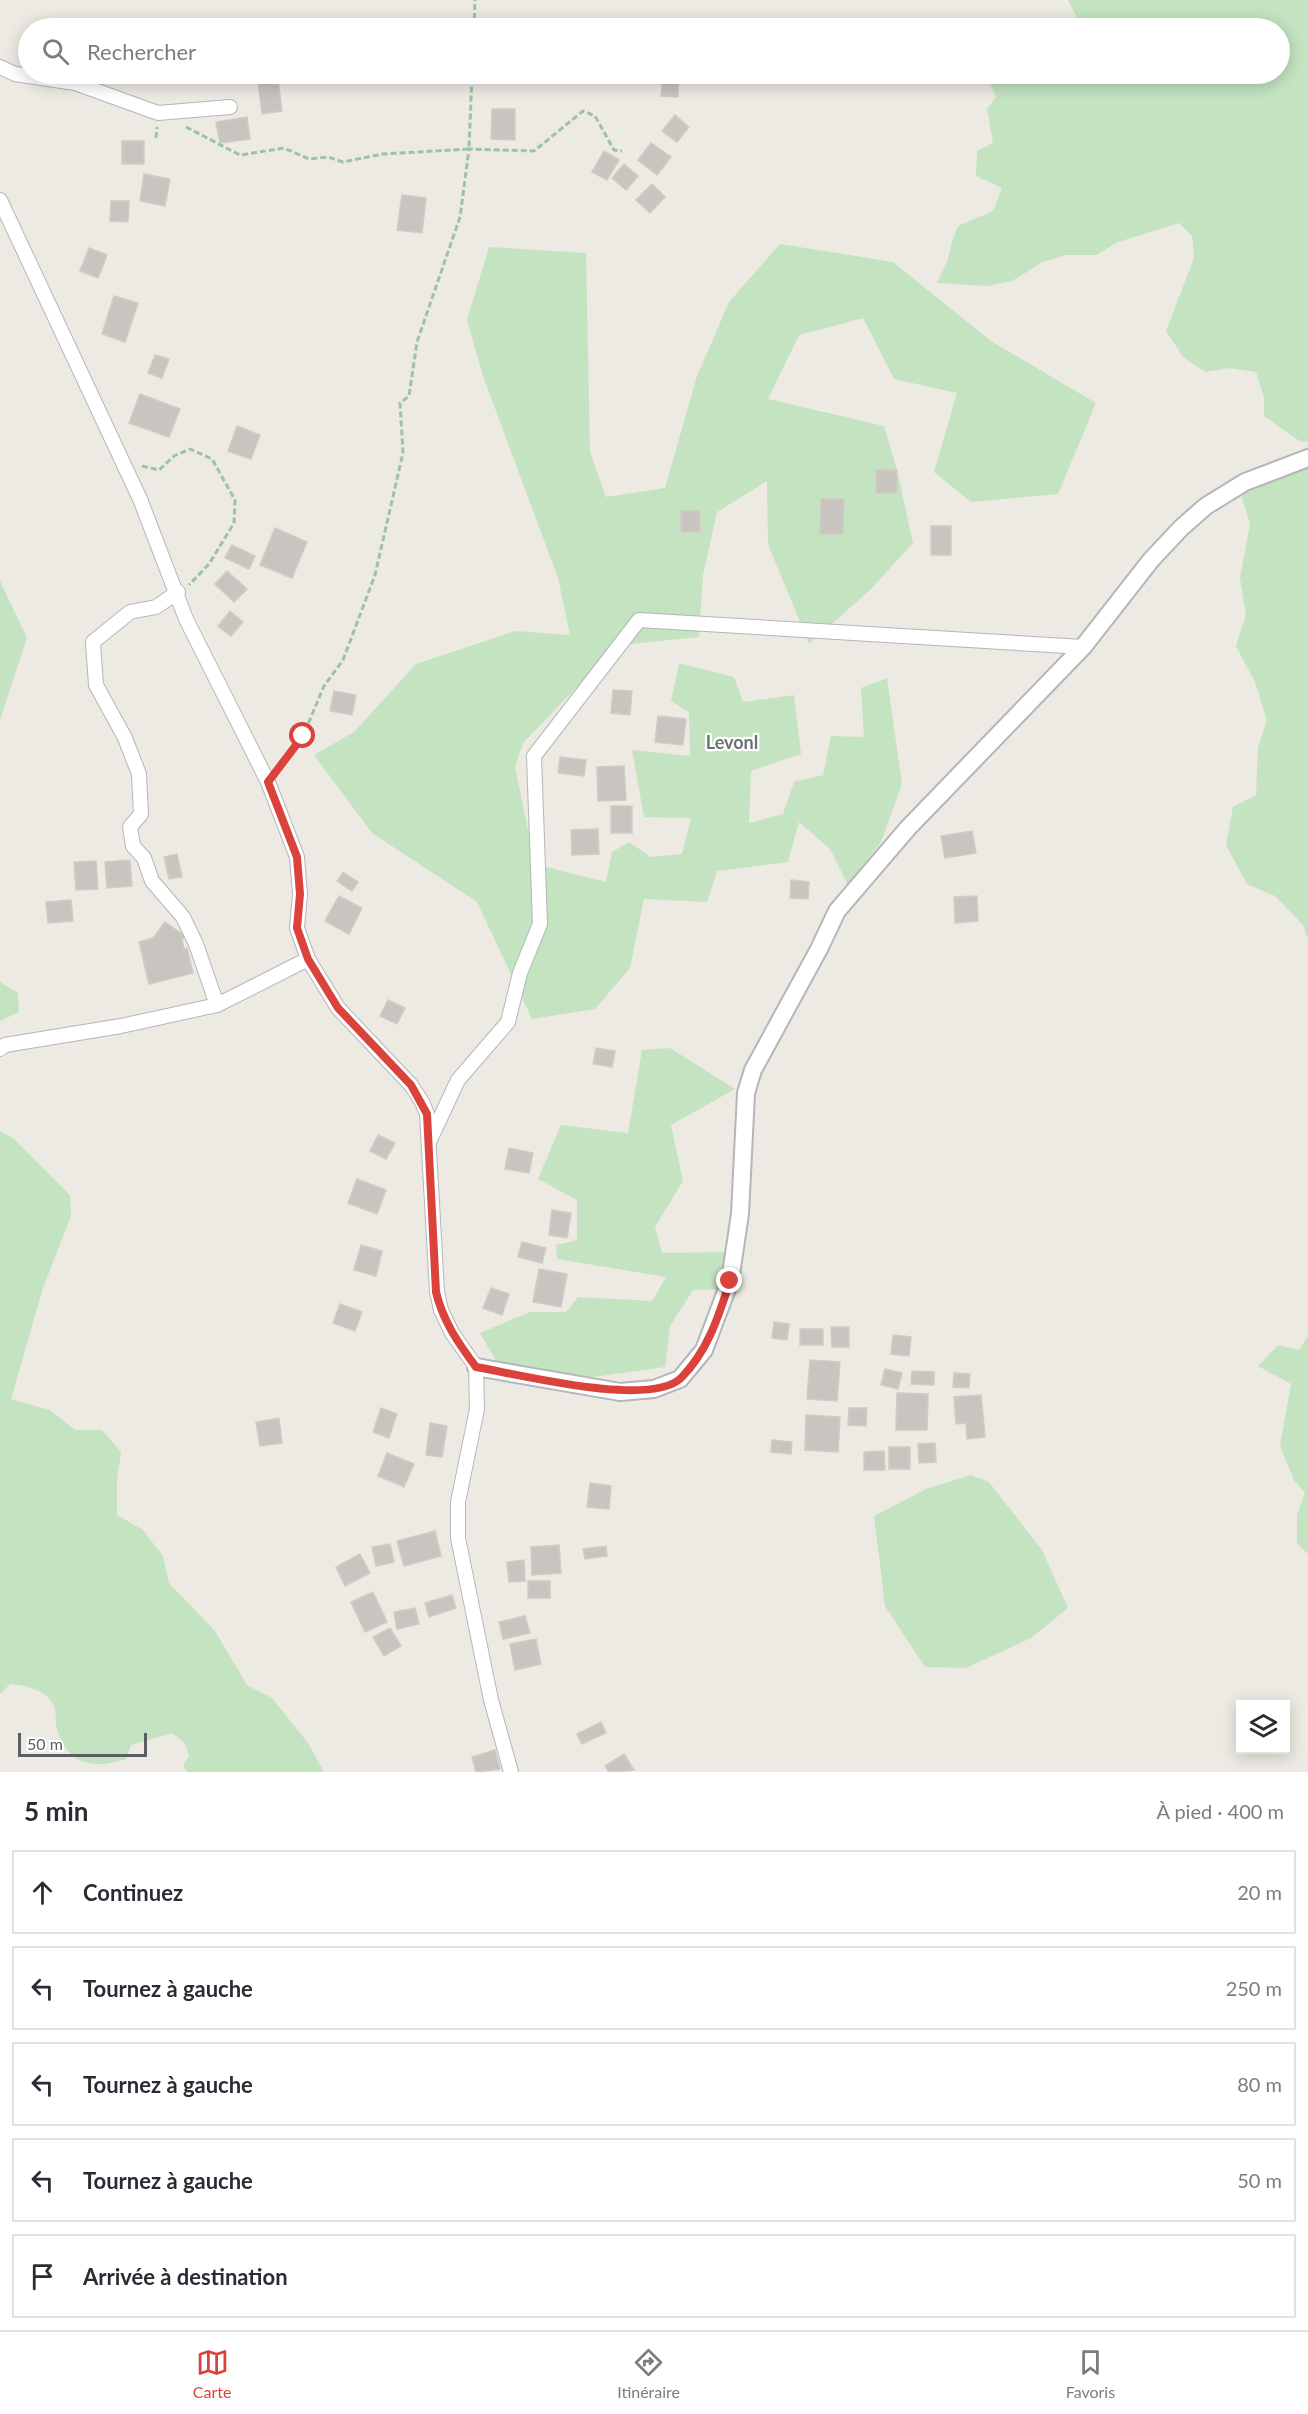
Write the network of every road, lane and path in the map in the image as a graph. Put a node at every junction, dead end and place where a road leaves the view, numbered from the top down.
1 (475, 0) edge
2 (474, 18) edge
3 (0, 67) edge
4 (18, 74) edge
5 (78, 84) edge
6 (472, 84) edge
7 (230, 107) dead end
8 (158, 113) junction
9 (156, 138) dead end
10 (469, 149) junction
11 (622, 151) dead end
12 (0, 200) edge
13 (1308, 459) edge
14 (123, 462) junction
15 (178, 592) junction
16 (1083, 647) junction
17 (268, 782) junction
18 (308, 959) junction
19 (217, 1005) junction
20 (0, 1048) edge
21 (428, 1144) junction
22 (476, 1367) junction
23 (511, 1772) edge

1 - 2 path
3 - 4 street
5 - 8 street
6 - 10 path
7 - 8 street
8 - 9 path
8 - 10 path
10 - 11 path
10 - 17 path
12 - 14 street
13 - 16 street
14 - 15 street
14 - 15 path
15 - 17 street
15 - 19 street
16 - 21 street
16 - 22 street
17 - 18 street
18 - 19 street
18 - 21 street
19 - 20 street
21 - 22 street
22 - 23 street

